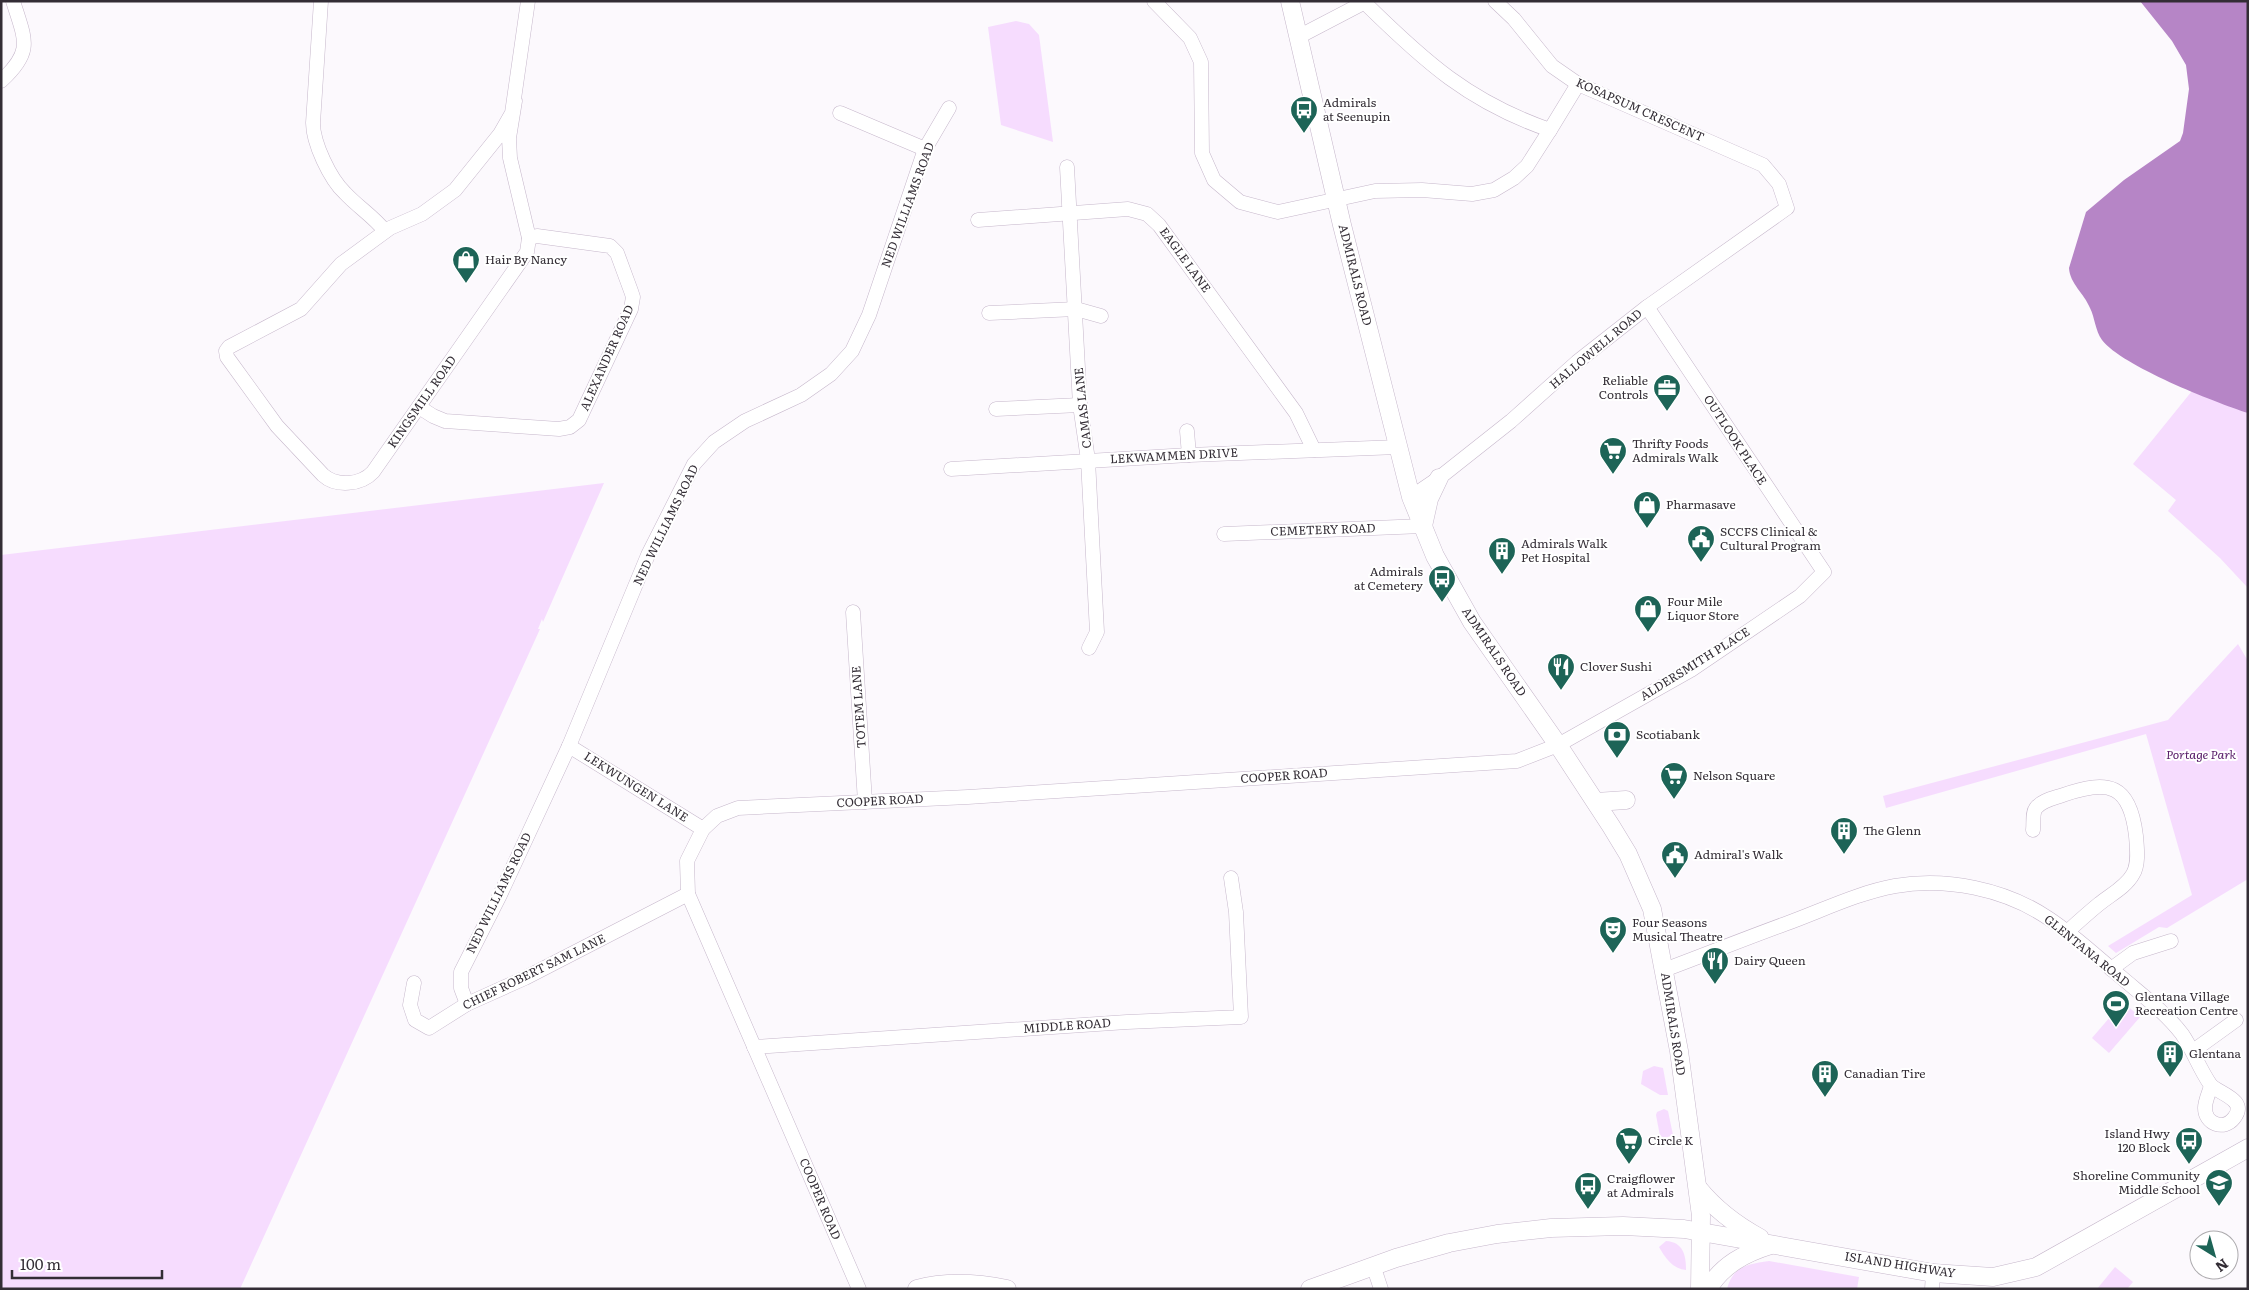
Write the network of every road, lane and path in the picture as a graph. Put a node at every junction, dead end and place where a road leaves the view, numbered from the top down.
1 (13, 1) edge
2 (321, 1) edge
3 (528, 1) edge
4 (1154, 1) edge
5 (1290, 1) edge
6 (1494, 1) edge
7 (1366, 2) edge
8 (1300, 36) junction
9 (1, 82) edge
10 (1578, 84) junction
11 (949, 108) dead end
12 (840, 113) dead end
13 (1550, 130) junction
14 (505, 135) junction
15 (925, 149) junction
16 (1067, 166) dead end
17 (1336, 199) junction
18 (1786, 208) joint
19 (1070, 212) junction
20 (978, 220) dead end
21 (385, 232) junction
22 (529, 238) junction
23 (1647, 307) junction
24 (1076, 309) junction
25 (989, 313) dead end
26 (1101, 316) dead end
27 (1080, 405) junction
28 (419, 407) junction
29 (996, 409) dead end
30 (1187, 431) dead end
31 (1398, 447) junction
32 (1314, 450) junction
33 (1189, 455) junction
34 (1088, 460) junction
35 (951, 469) dead end
36 (1439, 478) junction
37 (1411, 497) junction
38 (1423, 526) junction
39 (1224, 534) dead end
40 (1824, 572) joint
41 (852, 612) dead end
42 (1089, 648) dead end
43 (1558, 745) junction
44 (569, 746) junction
45 (865, 802) junction
46 (1596, 802) junction
47 (1611, 826) junction
48 (703, 829) junction
49 (2033, 830) dead end
50 (1230, 878) dead end
51 (688, 894) junction
52 (2067, 932) junction
53 (2172, 941) dead end
54 (2111, 969) junction
55 (1664, 970) junction
56 (414, 984) dead end
57 (467, 1004) junction
58 (2236, 1020) dead end
59 (754, 1047) junction
60 (2193, 1051) junction
61 (2211, 1086) junction
62 (2242, 1103) edge
63 (2248, 1148) edge
64 (1698, 1188) junction
65 (1702, 1232) junction
66 (1771, 1245) junction
67 (1373, 1265) junction
68 (1932, 1281) edge
69 (858, 1289) edge
70 (916, 1289) edge
71 (1007, 1289) edge
72 (1310, 1289) edge
73 (1381, 1289) edge
74 (1700, 1289) edge
75 (1708, 1289) edge

1 - 9 street
2 - 21 street
3 - 14 street
4 - 17 street
5 - 8 main road, ADMIRALS ROAD
6 - 10 street, KOSAPSUM CRESCENT
7 - 8 street
7 - 13 street
8 - 17 main road, ADMIRALS ROAD
10 - 13 street
10 - 18 street, KOSAPSUM CRESCENT
11 - 15 street, NED WILLIAMS ROAD
12 - 15 street
13 - 17 street
14 - 21 street
14 - 22 street
15 - 44 street, NED WILLIAMS ROAD
16 - 19 street, CAMAS LANE
17 - 31 main road, ADMIRALS ROAD
18 - 23 street, HALLOWELL ROAD
19 - 20 street, EAGLE LANE
19 - 24 street, CAMAS LANE
19 - 32 street, EAGLE LANE
21 - 28 street, KINGSMILL ROAD
22 - 28 street, KINGSMILL ROAD
22 - 28 street, ALEXANDER ROAD
23 - 36 street, HALLOWELL ROAD
23 - 40 street, OUTLOOK PLACE
24 - 25 street
24 - 26 street
24 - 27 street, CAMAS LANE
27 - 29 street
27 - 34 street, CAMAS LANE
30 - 33 street
31 - 32 street, LEKWAMMEN DRIVE
31 - 37 main road, ADMIRALS ROAD
32 - 33 street, LEKWAMMEN DRIVE
33 - 34 street, LEKWAMMEN DRIVE
34 - 35 street, LEKWAMMEN DRIVE
34 - 42 street, CAMAS LANE
36 - 37 street, HALLOWELL ROAD
36 - 38 main road
37 - 38 main road, ADMIRALS ROAD
38 - 39 street, CEMETERY ROAD
38 - 43 main road, ADMIRALS ROAD
40 - 43 street, ALDERSMITH PLACE
41 - 45 street, TOTEM LANE
43 - 45 street, COOPER ROAD
43 - 46 main road, ADMIRALS ROAD
44 - 48 street, LEKWUNGEN LANE
44 - 57 street, NED WILLIAMS ROAD
45 - 48 street, COOPER ROAD
46 - 47 main road, ADMIRALS ROAD
46 - 47 main road
47 - 55 main road, ADMIRALS ROAD
48 - 51 street, COOPER ROAD
49 - 52 street
50 - 59 street, MIDDLE ROAD
51 - 57 street, CHIEF ROBERT SAM LANE
51 - 59 street, COOPER ROAD
52 - 54 street, GLENTANA ROAD
52 - 55 street, GLENTANA ROAD
53 - 54 street
54 - 60 street, GLENTANA ROAD
55 - 64 main road, ADMIRALS ROAD
56 - 57 street, CHIEF ROBERT SAM LANE
58 - 60 street
59 - 69 street, COOPER ROAD
60 - 61 street, GLENTANA ROAD
61 - 62 street
61 - 62 street
63 - 68 main road, ISLAND HIGHWAY
64 - 65 main road, ADMIRALS ROAD
64 - 66 main road
65 - 66 main road, ISLAND HIGHWAY
65 - 67 main road, ISLAND HIGHWAY
65 - 74 main road, ADMIRALS ROAD
66 - 68 main road, ISLAND HIGHWAY
66 - 75 main road
67 - 72 main road, ISLAND HIGHWAY
67 - 73 street
70 - 71 main road

